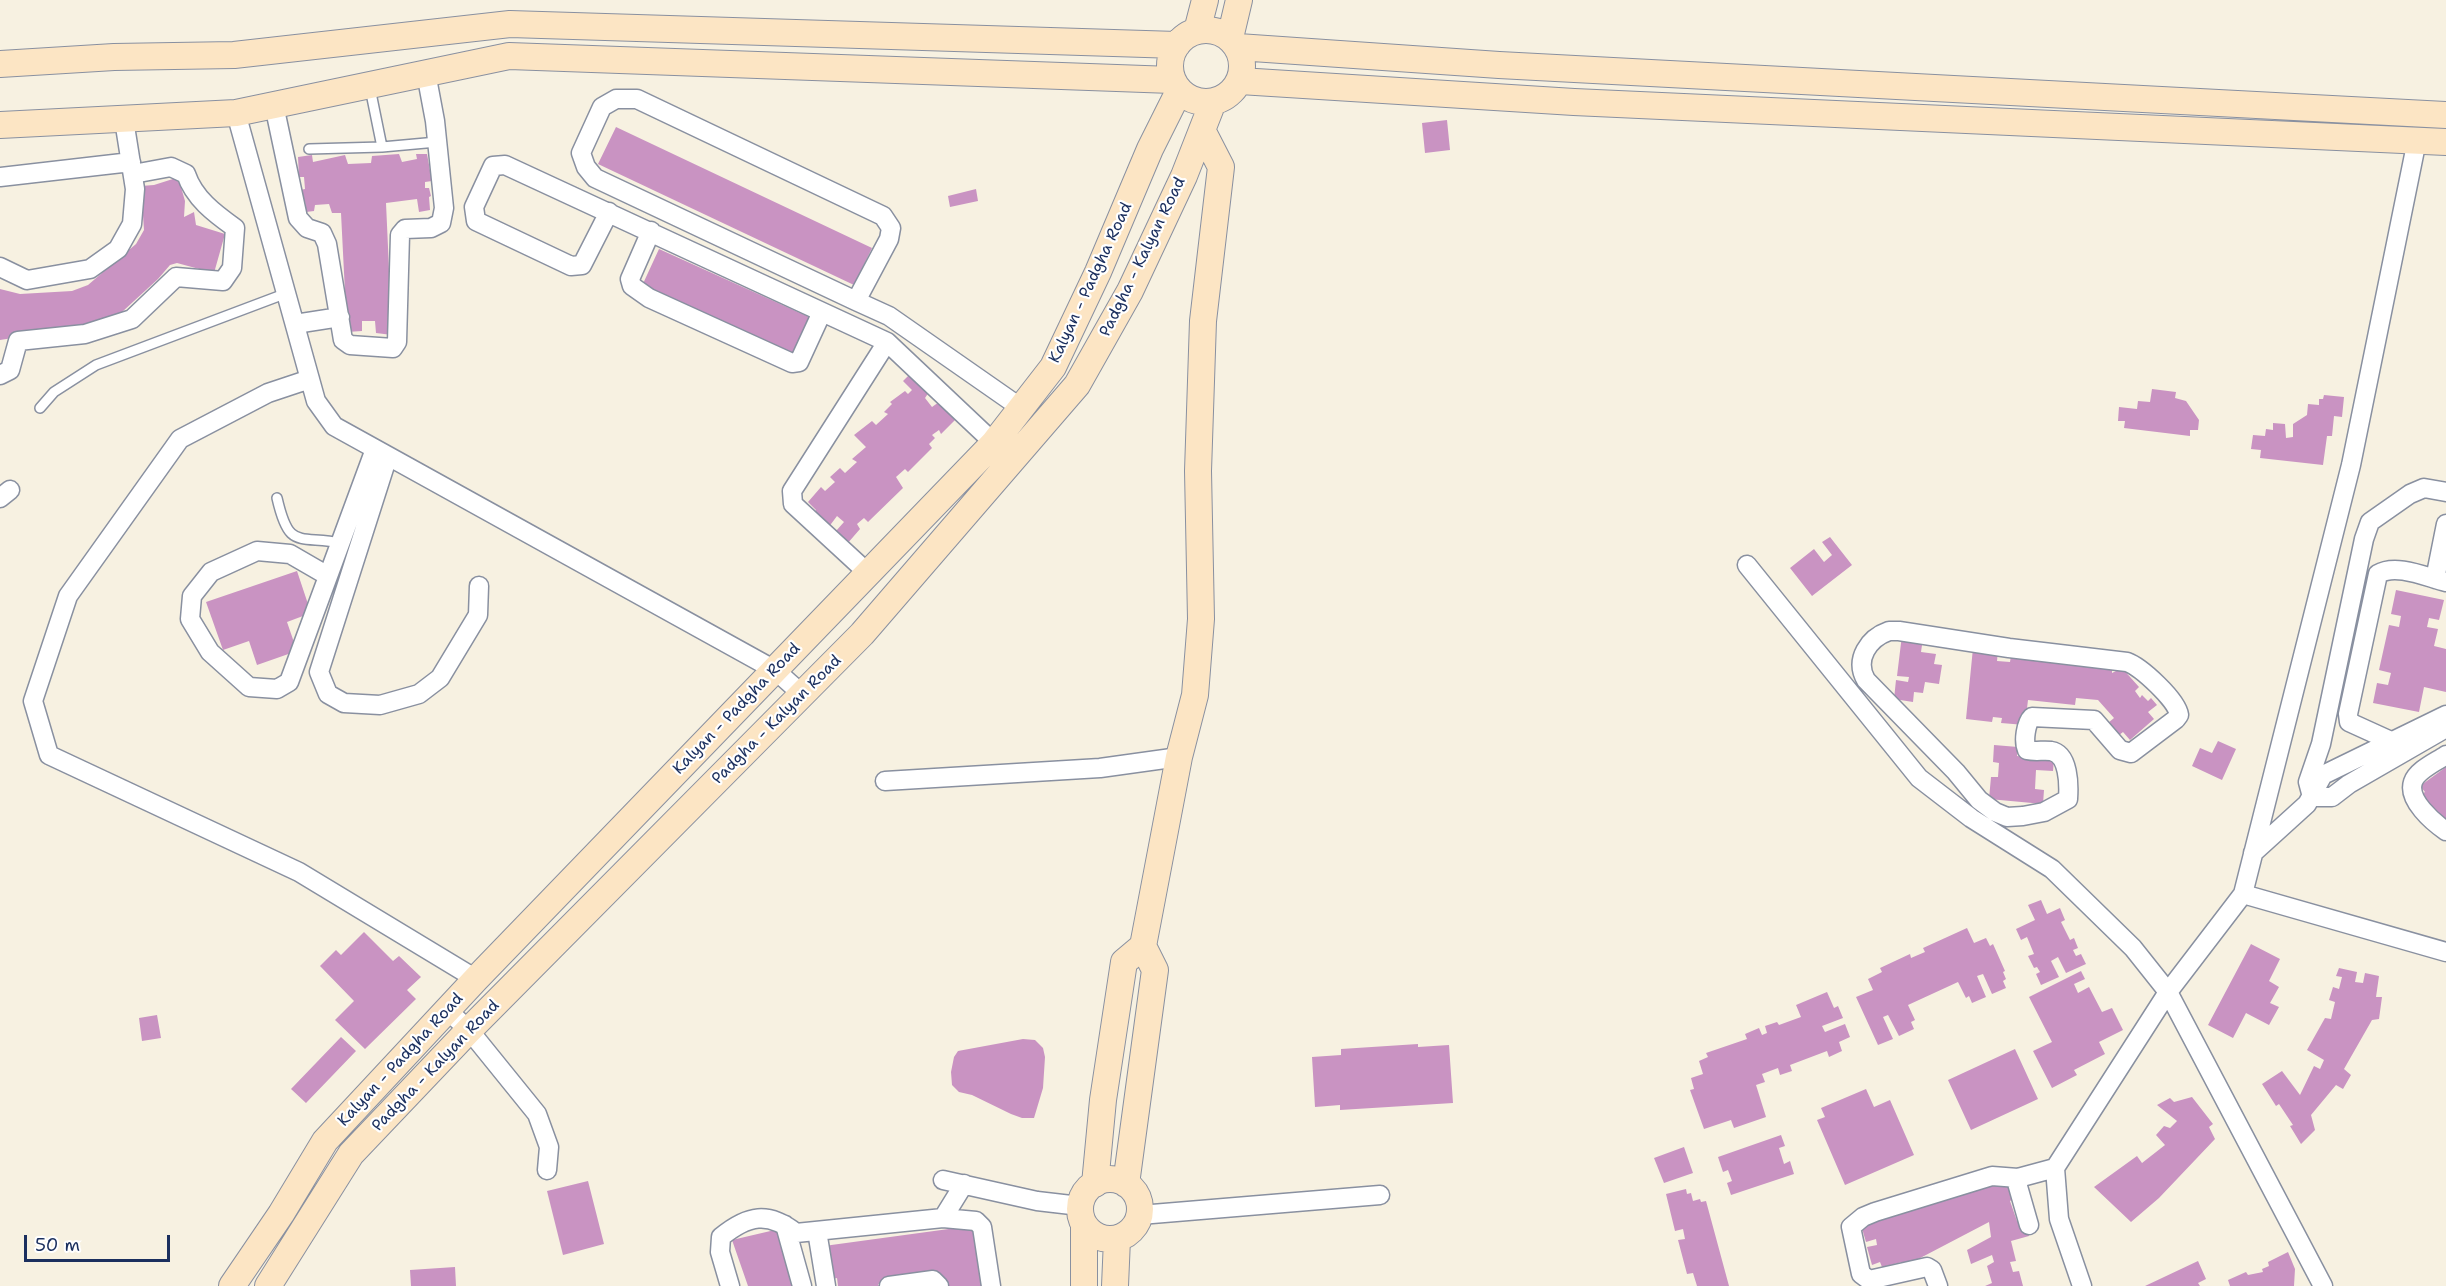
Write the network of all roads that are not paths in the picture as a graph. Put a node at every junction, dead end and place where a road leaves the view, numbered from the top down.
1 (1205, 0) edge
2 (1239, 0) edge
3 (1187, 38) junction
4 (1234, 43) junction
5 (0, 64) edge
6 (426, 73) junction
7 (1240, 81) junction
8 (370, 85) junction
9 (1176, 85) junction
10 (1213, 102) junction
11 (274, 105) junction
12 (236, 113) junction
13 (2446, 115) edge
14 (124, 120) junction
15 (0, 125) edge
16 (1202, 130) junction
17 (2417, 140) junction
18 (437, 142) junction
19 (2446, 142) edge
20 (382, 147) junction
21 (309, 149) dead end
22 (132, 168) junction
23 (0, 177) edge
24 (609, 212) junction
25 (651, 231) junction
26 (0, 267) edge
27 (287, 293) junction
28 (856, 301) junction
29 (822, 312) junction
30 (340, 317) junction
31 (295, 324) junction
32 (887, 342) junction
33 (0, 375) edge
34 (310, 379) junction
35 (39, 408) dead end
36 (1021, 408) junction
37 (994, 443) junction
38 (382, 453) junction
39 (1009, 464) junction
40 (2446, 492) edge
41 (277, 498) dead end
42 (2446, 524) edge
43 (341, 543) junction
44 (1747, 565) dead end
45 (869, 574) junction
46 (328, 576) junction
47 (2441, 581) edge
48 (478, 586) dead end
49 (836, 607) junction
50 (862, 634) junction
51 (775, 670) junction
52 (1866, 680) junction
53 (1850, 694) junction
54 (803, 695) junction
55 (2446, 715) edge
56 (2446, 728) edge
57 (2393, 742) junction
58 (2446, 755) edge
59 (1179, 757) junction
60 (1956, 772) junction
61 (885, 781) dead end
62 (1936, 791) junction
63 (2312, 796) junction
64 (2446, 831) edge
65 (2253, 853) junction
66 (2243, 894) junction
67 (1143, 946) junction
68 (2446, 952) edge
69 (476, 978) junction
70 (2168, 992) junction
71 (1117, 1005) junction
72 (1150, 1008) junction
73 (448, 1011) junction
74 (469, 1030) junction
75 (325, 1141) junction
76 (351, 1154) junction
77 (2055, 1168) junction
78 (547, 1170) dead end
79 (2018, 1178) junction
80 (943, 1180) dead end
81 (964, 1184) junction
82 (1095, 1184) junction
83 (1126, 1184) junction
84 (1380, 1195) dead end
85 (281, 1214) junction
86 (1140, 1215) junction
87 (1082, 1216) junction
88 (943, 1218) junction
89 (785, 1225) junction
90 (2028, 1225) dead end
91 (304, 1230) junction
92 (817, 1231) junction
93 (1117, 1239) junction
94 (236, 1279) edge
95 (724, 1285) edge
96 (262, 1286) edge
97 (268, 1286) edge
98 (802, 1286) edge
99 (826, 1286) edge
100 (889, 1286) edge
101 (939, 1286) edge
102 (991, 1286) edge
103 (1084, 1286) edge
104 (1115, 1286) edge
105 (1938, 1286) edge
106 (2082, 1286) edge
107 (2323, 1286) edge

1 - 3 street
2 - 4 street
3 - 4 street
3 - 5 street
3 - 9 street
4 - 7 street
4 - 13 street
6 - 8 street
6 - 9 street
6 - 18 street
7 - 10 street
7 - 17 street
8 - 11 street
8 - 20 lane
9 - 10 street
9 - 36 street, Kalyan - Padgha Road
10 - 16 street, Padgha - Kalyan Road
11 - 12 street
11 - 30 street
12 - 14 street
12 - 27 street
14 - 15 street
14 - 22 street
16 - 39 street, Padgha - Kalyan Road
16 - 59 street
17 - 19 street
17 - 65 street
18 - 20 lane
18 - 30 street
20 - 21 lane
22 - 23 street
22 - 26 street
22 - 33 street
24 - 24 street
24 - 25 street
25 - 29 street
25 - 29 street
27 - 31 street
27 - 35 lane
28 - 28 street
28 - 36 street
29 - 32 street
30 - 31 street
31 - 34 street
32 - 37 street
32 - 45 street
34 - 38 street
34 - 69 street
36 - 37 street, Kalyan - Padgha Road
37 - 39 street
37 - 45 street, Kalyan - Padgha Road
38 - 43 street
38 - 48 street
38 - 51 street
39 - 50 street, Padgha - Kalyan Road
40 - 63 street
41 - 43 lane
42 - 47 street
43 - 46 street
44 - 53 street
45 - 49 street, Kalyan - Padgha Road
46 - 46 street
47 - 57 street
49 - 50 street
49 - 51 street, Kalyan - Padgha Road
50 - 54 street, Padgha - Kalyan Road
51 - 54 street
51 - 69 street, Kalyan - Padgha Road
52 - 53 street
52 - 60 street
52 - 60 street
53 - 62 street
54 - 74 street, Padgha - Kalyan Road
55 - 57 street
56 - 63 street
57 - 63 street
58 - 64 street
59 - 61 street
59 - 67 street
60 - 62 street
62 - 70 street
63 - 65 street
65 - 66 street
66 - 68 street
66 - 70 street
67 - 71 street
67 - 72 street
69 - 73 street, Kalyan - Padgha Road
70 - 77 street
70 - 107 street
71 - 72 street
71 - 82 street
72 - 83 street
73 - 74 street
73 - 75 street, Kalyan - Padgha Road
74 - 76 street, Padgha - Kalyan Road
74 - 78 street
75 - 76 street
75 - 85 street, Kalyan - Padgha Road
76 - 91 street, Padgha - Kalyan Road
77 - 79 street
77 - 106 street
79 - 90 street
79 - 105 street
80 - 81 street
81 - 87 street
81 - 88 street
82 - 83 street
82 - 87 street
83 - 86 street
84 - 86 street
85 - 91 street
85 - 94 street, Kalyan - Padgha Road
86 - 93 street
87 - 93 street
87 - 103 street
88 - 92 street
88 - 102 street
89 - 92 street
89 - 95 street
89 - 98 street
91 - 97 street, Padgha - Kalyan Road
92 - 99 street
93 - 104 street
94 - 96 street
100 - 101 street

